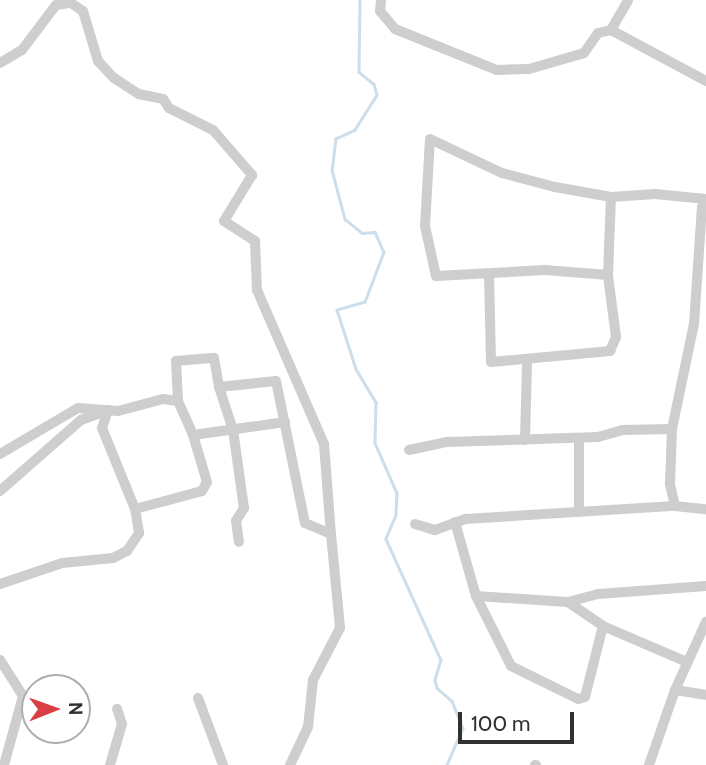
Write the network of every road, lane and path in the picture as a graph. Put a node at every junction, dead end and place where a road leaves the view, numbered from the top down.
1 (381, 0) edge
2 (628, 0) edge
3 (611, 30) junction
4 (0, 64) edge
5 (706, 81) edge
6 (611, 197) junction
7 (706, 201) edge
8 (703, 250) edge
9 (489, 274) junction
10 (608, 275) junction
11 (694, 324) junction
12 (706, 328) edge
13 (527, 361) junction
14 (219, 387) junction
15 (178, 401) junction
16 (108, 410) junction
17 (285, 422) junction
18 (673, 429) junction
19 (233, 430) junction
20 (193, 435) junction
21 (579, 438) junction
22 (525, 440) junction
23 (409, 450) dead end
24 (0, 454) edge
25 (0, 491) edge
26 (675, 506) junction
27 (135, 509) junction
28 (706, 509) edge
29 (579, 512) junction
30 (455, 522) junction
31 (415, 524) dead end
32 (331, 534) junction
33 (239, 542) dead end
34 (0, 584) edge
35 (706, 586) edge
36 (476, 596) junction
37 (568, 602) junction
38 (706, 622) edge
39 (603, 626) junction
40 (0, 660) edge
41 (687, 662) junction
42 (675, 690) junction
43 (706, 695) edge
44 (198, 698) dead end
45 (117, 709) dead end
46 (4, 765) edge
47 (110, 765) edge
48 (223, 765) edge
49 (290, 765) edge
50 (649, 765) edge

1 - 3 street
2 - 3 street
3 - 5 street
4 - 32 street
6 - 7 street
6 - 9 street
6 - 10 street
7 - 8 street
8 - 11 street
9 - 10 street
9 - 13 street
10 - 13 street
11 - 12 street
11 - 18 street
13 - 22 street
14 - 15 street
14 - 17 street
14 - 19 street
15 - 16 street
15 - 20 street
16 - 24 street
16 - 25 street
16 - 27 street
17 - 19 street
17 - 32 street
18 - 21 street
18 - 26 street
19 - 20 street
19 - 33 street
20 - 27 street
21 - 22 street
21 - 29 street
22 - 23 street
26 - 28 street
26 - 29 street
27 - 34 street
29 - 30 street
30 - 31 street
30 - 36 street
32 - 49 street
35 - 37 street
36 - 37 street
36 - 39 street
37 - 39 street
38 - 41 street
39 - 41 street
40 - 46 street
41 - 42 street
42 - 43 street
42 - 50 street
44 - 48 street
45 - 47 street

